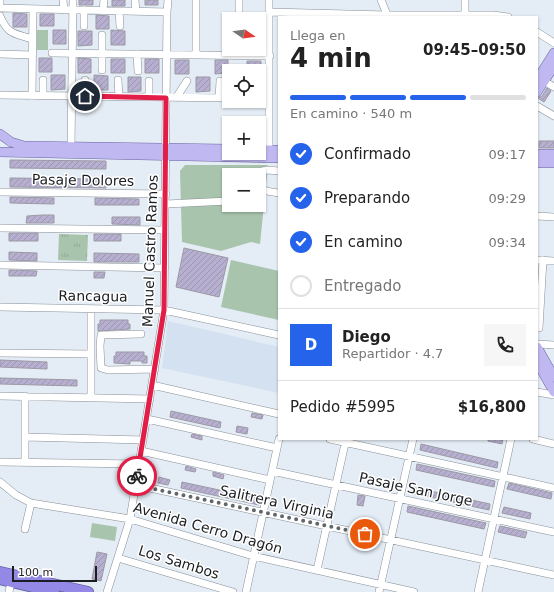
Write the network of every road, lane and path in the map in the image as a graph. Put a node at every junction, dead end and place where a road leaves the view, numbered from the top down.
1 (64, 0) edge
2 (73, 0) edge
3 (104, 0) edge
4 (135, 0) edge
5 (168, 0) edge
6 (196, 0) edge
7 (239, 0) edge
8 (269, 0) edge
9 (381, 0) edge
10 (465, 0) edge
11 (0, 8) edge
12 (33, 9) junction
13 (64, 10) junction
14 (73, 10) junction
15 (84, 10) junction
16 (103, 10) junction
17 (119, 11) junction
18 (136, 11) junction
19 (167, 12) junction
20 (239, 12) edge
21 (270, 12) junction
22 (312, 15) edge
23 (464, 15) junction
24 (0, 16) edge
25 (387, 16) edge
26 (500, 16) edge
27 (84, 26) dead end
28 (120, 26) dead end
29 (538, 33) edge
30 (102, 35) dead end
31 (32, 39) junction
32 (554, 43) edge
33 (52, 53) dead end
34 (72, 53) junction
35 (103, 53) junction
36 (222, 53) edge
37 (554, 53) edge
38 (0, 54) edge
39 (137, 54) junction
40 (166, 54) junction
41 (32, 55) junction
42 (196, 55) junction
43 (266, 56) edge
44 (270, 56) junction
45 (554, 66) edge
46 (102, 70) dead end
47 (138, 71) dead end
48 (43, 80) dead end
49 (85, 80) dead end
50 (118, 80) dead end
51 (149, 80) dead end
52 (541, 80) edge
53 (187, 81) dead end
54 (220, 81) dead end
55 (554, 87) edge
56 (0, 95) edge
57 (32, 96) junction
58 (43, 96) junction
59 (72, 96) junction
60 (85, 96) junction
61 (119, 97) junction
62 (149, 97) junction
63 (166, 98) junction
64 (176, 98) junction
65 (219, 98) joint
66 (266, 99) edge
67 (270, 99) junction
68 (538, 107) edge
69 (554, 116) edge
70 (0, 134) edge
71 (71, 147) junction
72 (222, 150) edge
73 (269, 150) joint
74 (278, 150) edge
75 (0, 152) edge
76 (166, 152) junction
77 (538, 154) edge
78 (554, 154) edge
79 (278, 158) edge
80 (538, 163) edge
81 (554, 163) edge
82 (266, 170) edge
83 (278, 171) edge
84 (266, 191) edge
85 (0, 192) edge
86 (278, 193) edge
87 (166, 194) junction
88 (222, 201) edge
89 (166, 204) junction
90 (538, 216) edge
91 (554, 217) edge
92 (0, 228) edge
93 (165, 230) junction
94 (540, 260) edge
95 (554, 261) edge
96 (0, 265) edge
97 (165, 268) junction
98 (0, 307) edge
99 (92, 309) junction
100 (164, 310) junction
101 (539, 328) dead end
102 (141, 334) dead end
103 (278, 335) edge
104 (538, 344) edge
105 (554, 345) edge
106 (538, 350) edge
107 (0, 353) edge
108 (91, 354) junction
109 (538, 364) edge
110 (155, 369) junction
111 (554, 377) edge
112 (152, 386) junction
113 (538, 392) edge
114 (554, 392) edge
115 (554, 395) edge
116 (0, 396) edge
117 (25, 396) junction
118 (91, 398) junction
119 (150, 399) junction
120 (278, 414) edge
121 (147, 419) junction
122 (25, 437) junction
123 (143, 440) junction
124 (279, 440) edge
125 (413, 440) edge
126 (511, 440) edge
127 (537, 440) edge
128 (345, 441) edge
129 (554, 444) edge
130 (277, 448) junction
131 (142, 451) junction
132 (409, 456) junction
133 (0, 462) edge
134 (25, 462) junction
135 (139, 464) junction
136 (272, 471) junction
137 (503, 477) junction
138 (270, 480) junction
139 (0, 482) edge
140 (136, 485) junction
141 (336, 485) junction
142 (554, 488) edge
143 (399, 499) junction
144 (31, 503) junction
145 (263, 512) junction
146 (130, 519) junction
147 (493, 520) junction
148 (326, 526) junction
149 (25, 529) dead end
150 (554, 532) edge
151 (390, 540) junction
152 (254, 556) junction
153 (118, 558) junction
154 (484, 560) junction
155 (317, 570) junction
156 (0, 572) edge
157 (554, 575) edge
158 (0, 579) edge
159 (10, 587) edge
160 (380, 588) edge
161 (54, 592) edge
162 (88, 592) edge
163 (107, 592) edge
164 (233, 592) edge
165 (246, 592) edge
166 (414, 592) edge
167 (478, 592) edge

1 - 13 street
2 - 14 street
3 - 16 street
4 - 18 street
5 - 19 street, Manuel Castro Ramos
6 - 42 street
7 - 20 street
8 - 21 street
9 - 25 street
10 - 23 street
11 - 12 street
12 - 13 street
12 - 31 street
13 - 14 street
14 - 15 street
14 - 34 street
15 - 16 street
15 - 27 street
16 - 17 street
17 - 18 street
17 - 28 street
18 - 19 street
19 - 40 street, Manuel Castro Ramos
21 - 22 street
21 - 44 street
22 - 25 street
23 - 25 street
23 - 26 street
24 - 31 street
29 - 32 street
30 - 35 street
31 - 41 street
33 - 34 street
34 - 35 street
34 - 59 street
35 - 39 street
35 - 46 street
36 - 42 street
37 - 52 main road
38 - 41 street
39 - 40 street
39 - 47 street
40 - 42 street
40 - 63 street, Manuel Castro Ramos
41 - 57 street
43 - 44 street
44 - 67 street
45 - 52 main road
48 - 58 street
49 - 60 street
50 - 61 street
51 - 62 street
52 - 55 street
53 - 64 street
54 - 65 street
56 - 57 street
57 - 58 street
58 - 59 street
59 - 60 street
59 - 71 street
60 - 61 street
61 - 62 street
62 - 63 street
63 - 64 street
63 - 76 street, Manuel Castro Ramos
64 - 65 street
66 - 67 street
67 - 73 street
68 - 69 street
70 - 71 main road
71 - 76 main road
72 - 76 main road
73 - 74 main road
75 - 76 main road
76 - 79 main road
76 - 87 street, Manuel Castro Ramos
77 - 78 main road
80 - 81 main road
82 - 83 street
84 - 86 street
85 - 87 street, Pasaje Dolores
87 - 89 street, Manuel Castro Ramos
88 - 89 street
89 - 93 street, Manuel Castro Ramos
90 - 91 street
92 - 93 street
93 - 97 street, Manuel Castro Ramos
94 - 95 street
94 - 101 street
96 - 97 street
97 - 100 street, Manuel Castro Ramos
98 - 99 street, Rancagua
99 - 100 street, Rancagua
99 - 108 street
100 - 103 street, Rancagua
100 - 110 street, Manuel Castro Ramos
102 - 110 street
104 - 105 street
106 - 111 main road
107 - 108 street
108 - 118 street
109 - 114 main road
110 - 112 street, Manuel Castro Ramos
112 - 119 street, Manuel Castro Ramos
112 - 120 street
113 - 115 street
116 - 117 street
117 - 118 street
117 - 122 street
118 - 119 street
119 - 121 street, Manuel Castro Ramos
121 - 123 street, Manuel Castro Ramos
121 - 130 street
122 - 123 street
122 - 134 street
123 - 131 street, Manuel Castro Ramos
124 - 130 street
125 - 132 street
126 - 137 street
127 - 129 street
128 - 132 street
128 - 141 street
130 - 136 street
131 - 135 street, Manuel Castro Ramos
131 - 138 street
132 - 137 street
132 - 143 street
133 - 134 street
134 - 135 street
135 - 140 street, Manuel Castro Ramos
136 - 138 street
136 - 141 street, Pasaje San Jorge
137 - 142 street
137 - 147 street
138 - 145 street
139 - 144 street, Avenida Cerro Dragón
140 - 145 street, Salitrera Virginia
140 - 146 street, Manuel Castro Ramos
141 - 143 street, Pasaje San Jorge
141 - 148 street
143 - 147 street, Pasaje San Jorge
143 - 151 street
144 - 146 street, Avenida Cerro Dragón
144 - 149 street
145 - 148 street, Salitrera Virginia
145 - 152 street
146 - 152 street, Avenida Cerro Dragón
146 - 153 street, Manuel Castro Ramos
147 - 150 street, Pasaje San Jorge
147 - 154 street
148 - 151 street, Salitrera Virginia
148 - 155 street
151 - 154 street, Salitrera Virginia
151 - 160 street
152 - 155 street, Avenida Cerro Dragón
152 - 165 street
153 - 163 street, Manuel Castro Ramos
153 - 164 street, Los Sambos
154 - 157 street, Salitrera Virginia
154 - 167 street
155 - 160 street, Avenida Cerro Dragón
156 - 162 highway
158 - 159 highway
159 - 161 highway
160 - 166 street, Avenida Cerro Dragón

